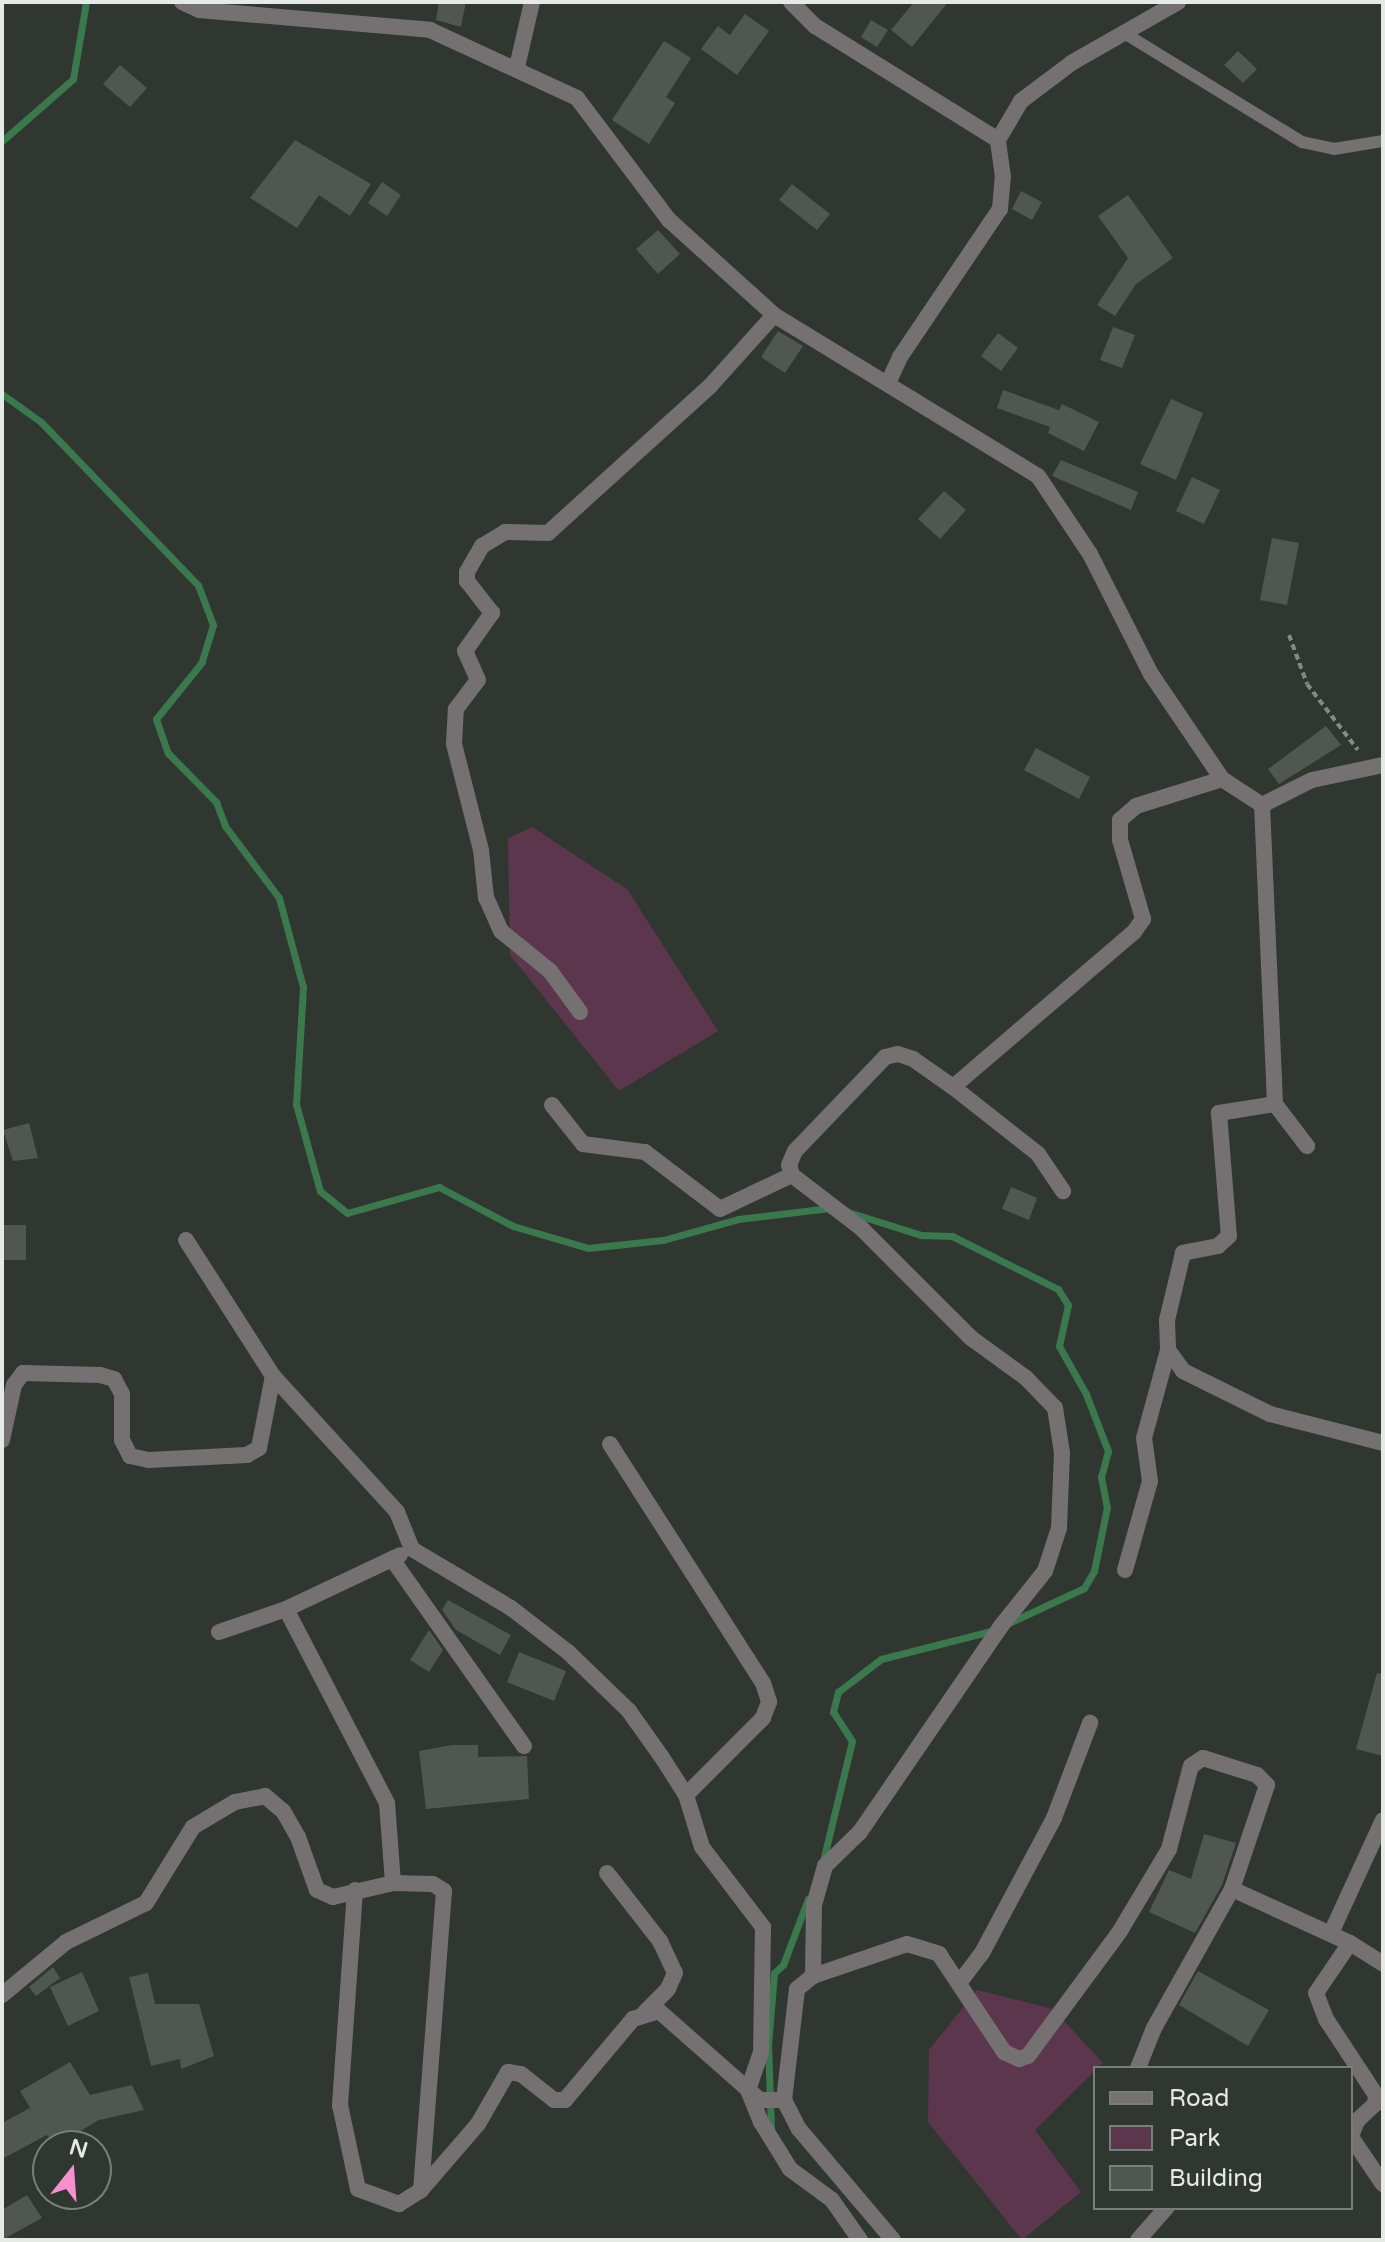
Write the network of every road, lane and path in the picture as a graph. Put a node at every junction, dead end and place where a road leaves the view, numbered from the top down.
1 (182, 2) edge
2 (532, 2) edge
3 (791, 2) edge
4 (1178, 2) edge
5 (1124, 33) junction
6 (517, 67) junction
7 (998, 140) junction
8 (1383, 141) edge
9 (774, 315) junction
10 (888, 383) junction
11 (1289, 635) dead end
12 (1376, 765) edge
13 (1222, 779) junction
14 (1262, 805) junction
15 (580, 1012) dead end
16 (953, 1087) junction
17 (1275, 1104) junction
18 (552, 1105) dead end
19 (1307, 1146) dead end
20 (792, 1175) junction
21 (1063, 1191) dead end
22 (186, 1240) dead end
23 (1168, 1350) junction
24 (273, 1376) junction
25 (2, 1440) edge
26 (1383, 1443) edge
27 (610, 1444) dead end
28 (412, 1549) junction
29 (392, 1559) junction
30 (1125, 1570) dead end
31 (286, 1609) junction
32 (219, 1632) dead end
33 (1090, 1723) dead end
34 (524, 1746) dead end
35 (686, 1795) junction
36 (1383, 1820) edge
37 (607, 1873) dead end
38 (393, 1883) junction
39 (1232, 1889) junction
40 (355, 1890) junction
41 (1331, 1933) junction
42 (1350, 1943) junction
43 (1383, 1964) edge
44 (813, 1976) junction
45 (960, 1982) junction
46 (2, 1995) edge
47 (643, 2015) junction
48 (1139, 2066) edge
49 (767, 2098) junction
50 (1353, 2132) edge
51 (1353, 2140) edge
52 (1383, 2184) edge
53 (421, 2190) junction
54 (1164, 2210) edge
55 (860, 2240) edge
56 (893, 2240) edge
57 (1138, 2240) edge

1 - 6 street
2 - 6 street
3 - 7 street
4 - 5 street
5 - 7 street
5 - 8 lane
6 - 9 street
7 - 10 street
9 - 10 street
9 - 15 street
10 - 13 street
11 - 12 path
12 - 14 street
13 - 14 street
13 - 16 street
14 - 17 street
16 - 20 street
16 - 21 street
17 - 19 street
17 - 23 street
18 - 20 street
20 - 44 street
22 - 24 street
23 - 26 street
23 - 30 street
24 - 25 street
24 - 28 street
27 - 35 street
28 - 29 street
28 - 35 street
29 - 31 street
29 - 34 street
31 - 32 street
31 - 38 street
33 - 45 street
35 - 49 street
36 - 41 street
37 - 47 street
38 - 40 street
38 - 53 street
39 - 41 street
39 - 45 street
39 - 48 street
40 - 46 street
40 - 53 street
41 - 42 street
42 - 43 street
42 - 50 street
44 - 45 street
44 - 49 street
47 - 49 street
47 - 53 street
49 - 55 street
49 - 56 street
51 - 52 street
54 - 57 street

